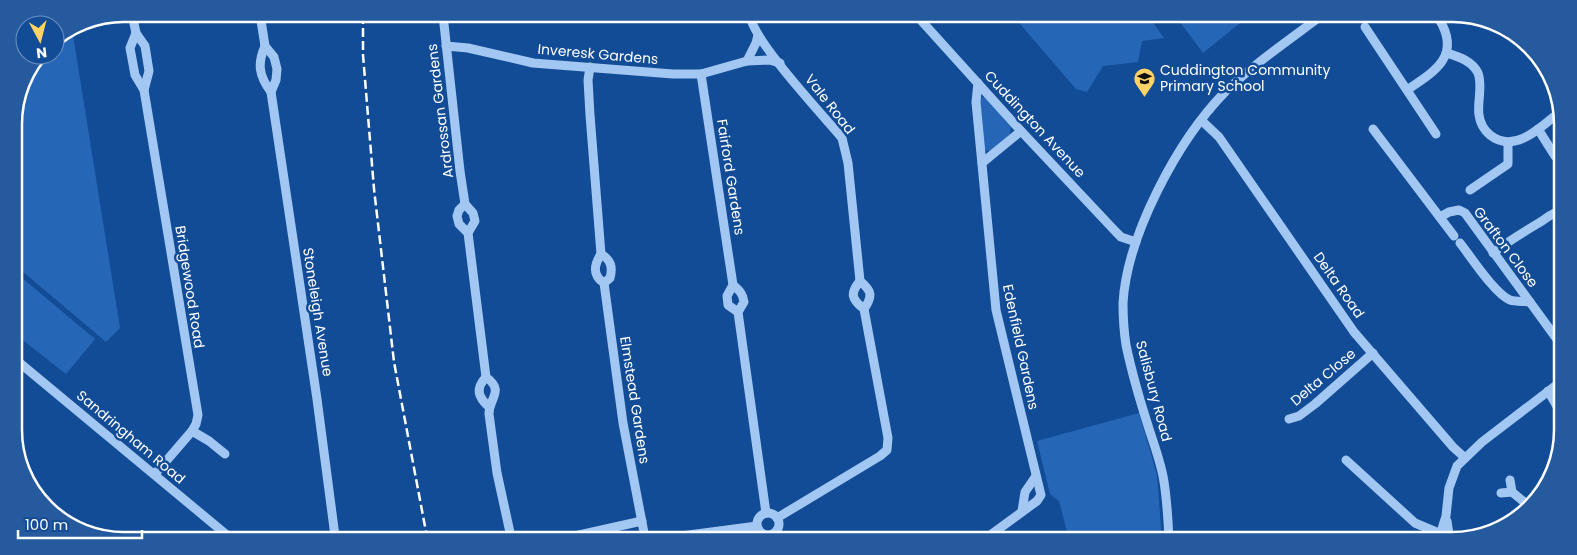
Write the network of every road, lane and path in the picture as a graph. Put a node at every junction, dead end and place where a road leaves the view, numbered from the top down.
1 (134, 22) edge
2 (261, 22) edge
3 (444, 22) edge
4 (751, 22) edge
5 (923, 22) edge
6 (1313, 22) edge
7 (1440, 22) edge
8 (1365, 27) dead end
9 (136, 33) junction
10 (758, 35) junction
11 (265, 46) junction
12 (446, 46) junction
13 (1447, 53) junction
14 (747, 61) junction
15 (780, 63) junction
16 (590, 68) junction
17 (701, 74) junction
18 (978, 83) junction
19 (144, 90) junction
20 (1407, 90) junction
21 (271, 92) junction
22 (1554, 116) edge
23 (1201, 120) junction
24 (1373, 129) dead end
25 (1538, 129) junction
26 (1021, 131) junction
27 (1436, 134) dead end
28 (1508, 143) junction
29 (1554, 153) edge
30 (982, 163) junction
31 (1470, 190) dead end
32 (466, 204) junction
33 (1554, 213) edge
34 (1440, 217) junction
35 (468, 233) junction
36 (1454, 236) dead end
37 (1136, 242) junction
38 (1460, 243) dead end
39 (1493, 253) junction
40 (601, 254) junction
41 (860, 281) junction
42 (604, 283) junction
43 (733, 285) junction
44 (1530, 302) junction
45 (864, 308) junction
46 (738, 312) junction
47 (1554, 335) edge
48 (1373, 353) junction
49 (22, 365) edge
50 (486, 377) junction
51 (1554, 387) edge
52 (1548, 391) junction
53 (1554, 401) edge
54 (489, 407) junction
55 (1289, 419) dead end
56 (192, 431) junction
57 (225, 454) dead end
58 (1464, 457) junction
59 (1346, 460) dead end
60 (155, 474) junction
61 (1036, 476) junction
62 (1510, 480) dead end
63 (1512, 492) junction
64 (1501, 493) dead end
65 (1525, 503) edge
66 (1022, 512) junction
67 (766, 513) junction
68 (1446, 516) junction
69 (777, 518) junction
70 (642, 521) junction
71 (756, 526) junction
72 (223, 532) edge
73 (334, 532) edge
74 (510, 532) edge
75 (592, 532) edge
76 (644, 532) edge
77 (711, 532) edge
78 (761, 532) edge
79 (775, 532) edge
80 (995, 532) edge
81 (1168, 532) edge
82 (1432, 532) edge
83 (1441, 532) edge
84 (1449, 532) edge

1 - 9 street, Bridgewood Road
2 - 11 street, Stoneleigh Avenue
3 - 12 street, Ardrossan Gardens
4 - 10 street, Vale Road
5 - 18 street, Cuddington Avenue
6 - 23 street, Salisbury Road
7 - 13 street
8 - 20 street
9 - 19 street, Bridgewood Road
9 - 19 street, Bridgewood Road
10 - 14 street
10 - 15 street, Vale Road
11 - 21 street, Stoneleigh Avenue
11 - 21 street, Stoneleigh Avenue
12 - 16 street, Inveresk Gardens
12 - 32 street, Ardrossan Gardens
13 - 20 street
13 - 28 street
14 - 15 street, Inveresk Gardens
14 - 17 street, Inveresk Gardens
15 - 41 street, Vale Road
16 - 17 street, Inveresk Gardens
16 - 40 street, Elmstead Gardens
17 - 43 street, Fairford Gardens
18 - 26 street, Cuddington Avenue
18 - 30 street, Edenfield Gardens
19 - 56 street, Bridgewood Road
20 - 27 street
21 - 73 street, Stoneleigh Avenue
22 - 25 street
23 - 37 street, Salisbury Road
23 - 48 street, Delta Road
24 - 34 street
25 - 28 street
25 - 29 street
26 - 30 street
26 - 37 street, Cuddington Avenue
28 - 31 street
30 - 61 street, Edenfield Gardens
32 - 35 street, Ardrossan Gardens
32 - 35 street, Ardrossan Gardens
33 - 39 street
34 - 36 street
34 - 39 street, Grafton Close
35 - 50 street, Ardrossan Gardens
37 - 81 street, Salisbury Road
38 - 44 street
39 - 44 street, Grafton Close
40 - 42 street, Elmstead Gardens
40 - 42 street, Elmstead Gardens
41 - 45 street, Vale Road
41 - 45 street, Vale Road
42 - 70 street, Elmstead Gardens
43 - 46 street, Fairford Gardens
43 - 46 street, Fairford Gardens
44 - 47 street, Grafton Close
45 - 69 street, Vale Road
46 - 67 street, Fairford Gardens
48 - 55 street, Delta Close
48 - 58 street, Delta Road
49 - 60 street, Sandringham Road
50 - 54 street, Ardrossan Gardens
50 - 54 street, Ardrossan Gardens
51 - 52 street
52 - 53 street
52 - 58 street
54 - 74 street, Ardrossan Gardens
56 - 57 street
56 - 60 street, Bridgewood Road
58 - 68 street
59 - 82 street
60 - 72 street, Sandringham Road
61 - 66 street
61 - 66 street, Edenfield Gardens
62 - 63 street
63 - 64 street
63 - 65 street
66 - 80 street, Edenfield Gardens
67 - 69 street
67 - 71 street
68 - 83 street
68 - 84 street
69 - 79 street
70 - 75 street
70 - 76 street, Elmstead Gardens
71 - 77 street
71 - 78 street

